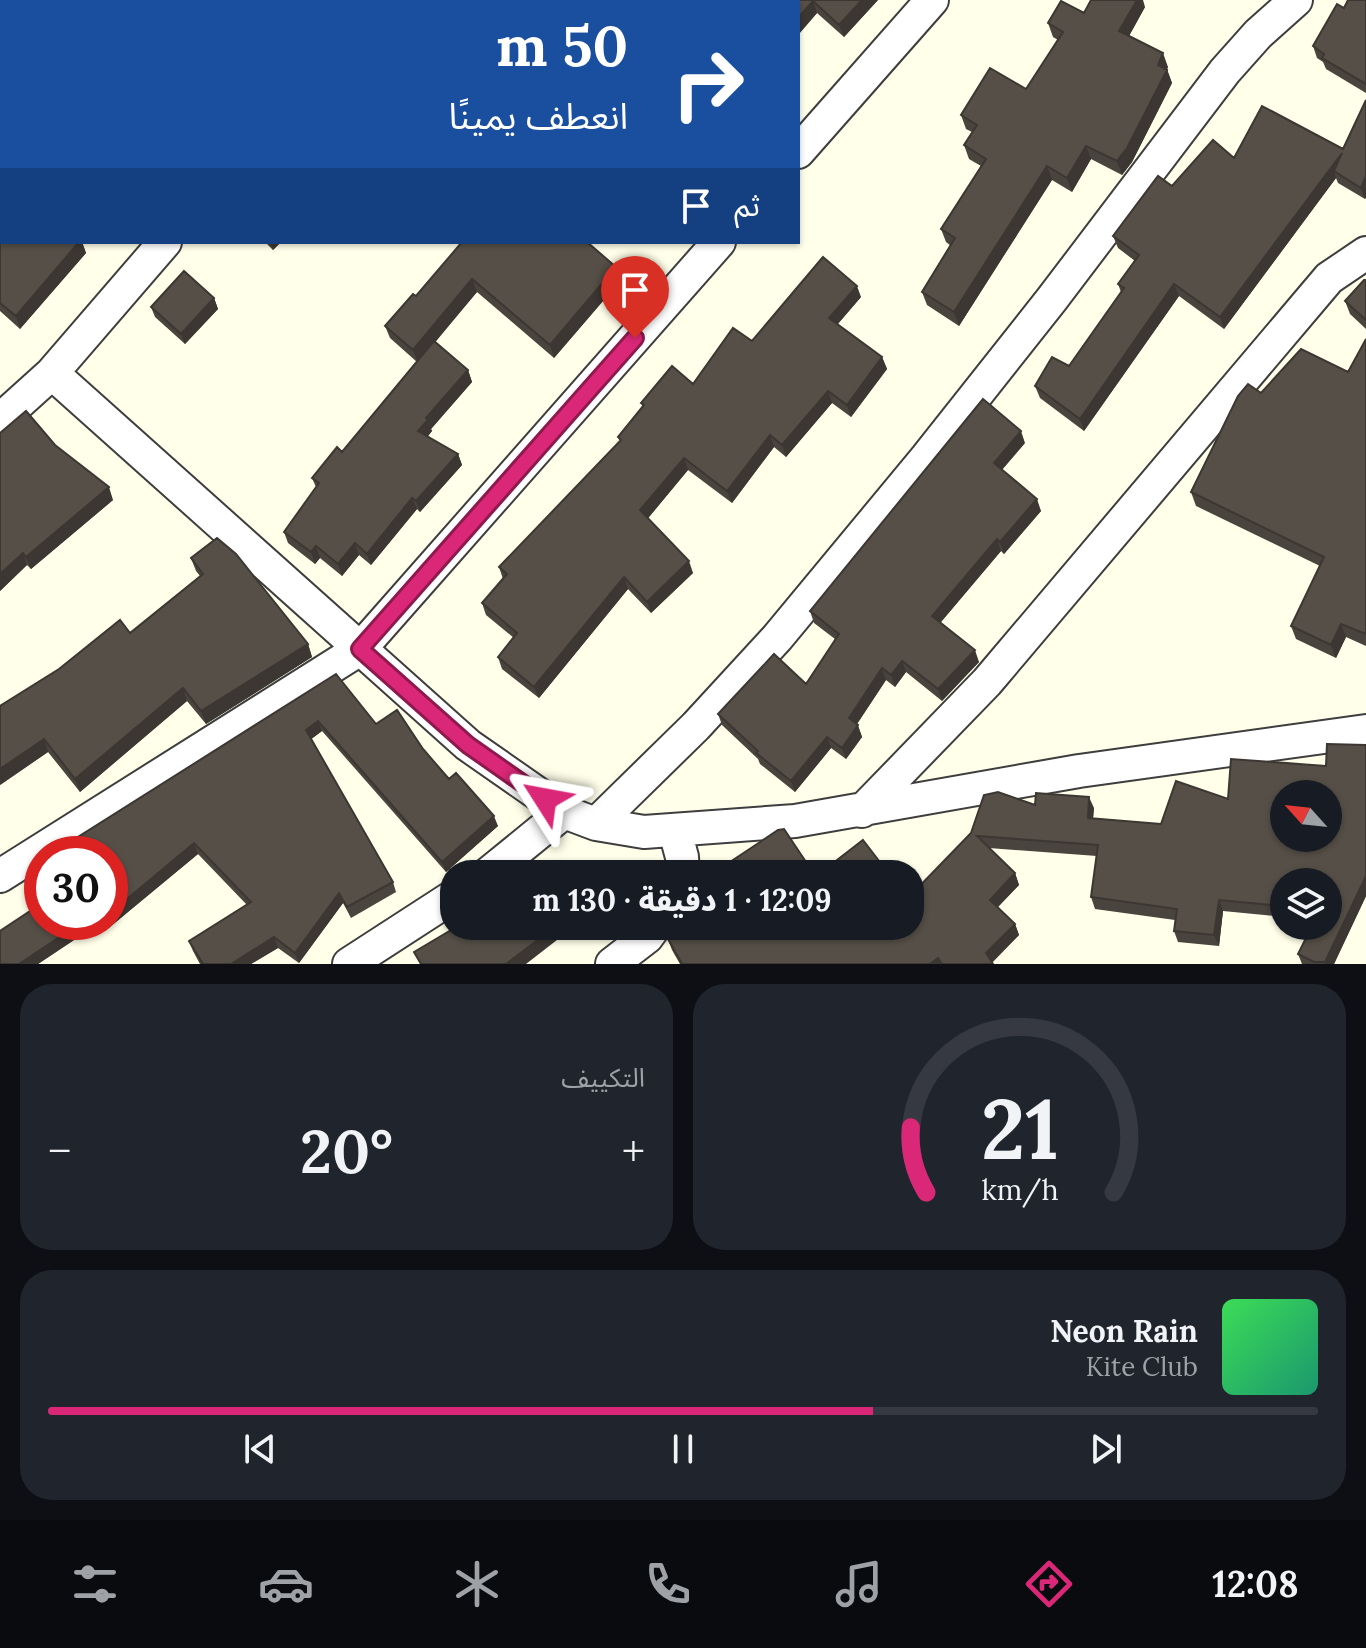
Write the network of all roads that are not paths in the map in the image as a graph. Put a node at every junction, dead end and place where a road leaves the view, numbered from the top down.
1 (932, 0) edge
2 (1296, 0) edge
3 (800, 150) edge
4 (163, 244) edge
5 (717, 244) edge
6 (1366, 253) edge
7 (52, 373) junction
8 (0, 420) edge
9 (360, 649) junction
10 (1366, 731) edge
11 (862, 811) junction
12 (564, 812) junction
13 (596, 824) junction
14 (675, 831) junction
15 (505, 860) edge
16 (682, 860) edge
17 (0, 876) edge
18 (440, 905) edge
19 (643, 940) edge
20 (349, 964) edge
21 (612, 964) edge

1 - 3 street
2 - 13 street
4 - 7 street
5 - 9 street
6 - 11 street
7 - 8 street
7 - 9 street
9 - 12 street
9 - 17 street
10 - 11 street
11 - 14 street
12 - 13 street
12 - 15 street
13 - 14 street
14 - 16 street
18 - 20 street
19 - 21 street

